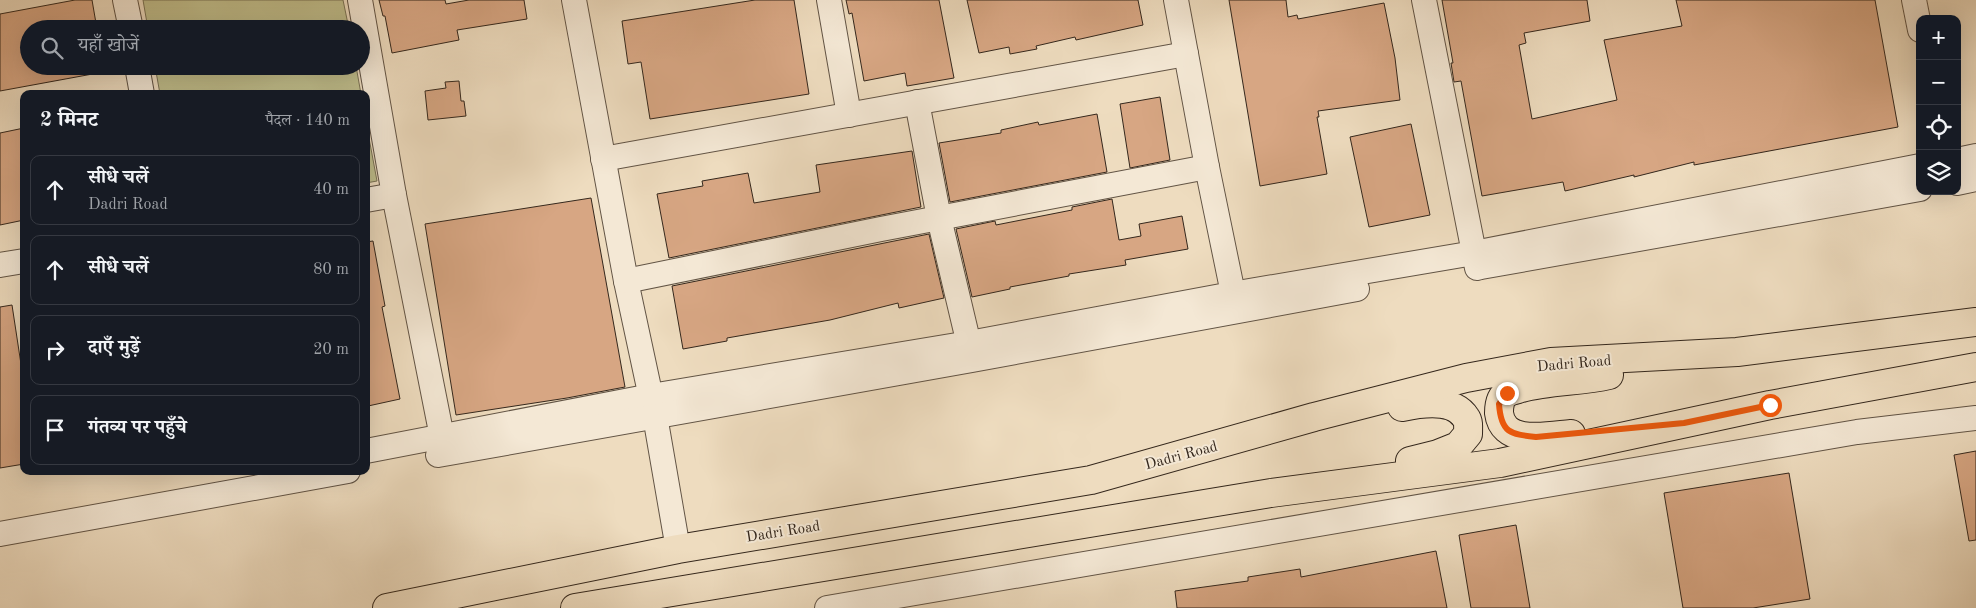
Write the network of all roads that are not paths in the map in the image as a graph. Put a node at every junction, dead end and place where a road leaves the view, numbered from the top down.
1 (125, 0) edge
2 (360, 0) edge
3 (574, 0) edge
4 (828, 0) edge
5 (1176, 0) edge
6 (1424, 0) edge
7 (1914, 0) edge
8 (1917, 15) edge
9 (128, 20) edge
10 (363, 20) edge
11 (1186, 54) junction
12 (370, 57) edge
13 (139, 75) edge
14 (141, 90) edge
15 (917, 102) junction
16 (849, 115) junction
17 (1976, 156) edge
18 (603, 159) junction
19 (1961, 159) edge
20 (1207, 167) junction
21 (1916, 167) edge
22 (1976, 179) edge
23 (1961, 182) edge
24 (1916, 191) edge
25 (394, 195) junction
26 (370, 199) edge
27 (939, 218) junction
28 (1475, 260) junction
29 (20, 262) edge
30 (0, 265) edge
31 (626, 280) junction
32 (1234, 302) junction
33 (1976, 322) edge
34 (970, 351) junction
35 (1695, 355) junction
36 (1976, 367) edge
37 (653, 406) junction
38 (1314, 418) junction
39 (1976, 418) edge
40 (1684, 423) junction
41 (444, 446) junction
42 (370, 452) edge
43 (370, 467) edge
44 (235, 475) edge
45 (326, 475) edge
46 (1272, 493) junction
47 (0, 518) edge
48 (0, 534) edge
49 (678, 549) junction
50 (602, 605) edge
51 (386, 608) edge
52 (575, 608) edge
53 (827, 608) edge

1 - 9 street
2 - 10 street
3 - 18 street
4 - 16 street
5 - 11 street
6 - 28 street
7 - 8 street
11 - 15 street
11 - 20 street
12 - 25 street
13 - 14 street
15 - 16 street
15 - 27 street
16 - 18 street
17 - 19 street
18 - 31 street
20 - 27 street
20 - 32 street
21 - 28 street
22 - 23 street
24 - 28 street
25 - 26 street
25 - 41 street
27 - 31 street
27 - 34 street
28 - 32 street
29 - 30 street
31 - 37 street
32 - 34 street
33 - 35 main road, Dadri Road
34 - 37 street
35 - 38 main road, Dadri Road
35 - 40 main road
36 - 40 main road
37 - 41 street
37 - 49 street
38 - 46 main road
38 - 49 main road, Dadri Road
39 - 53 street
40 - 46 main road
41 - 42 street
41 - 43 street
44 - 47 street
45 - 48 street
46 - 50 main road
49 - 51 main road, Dadri Road
50 - 52 main road

